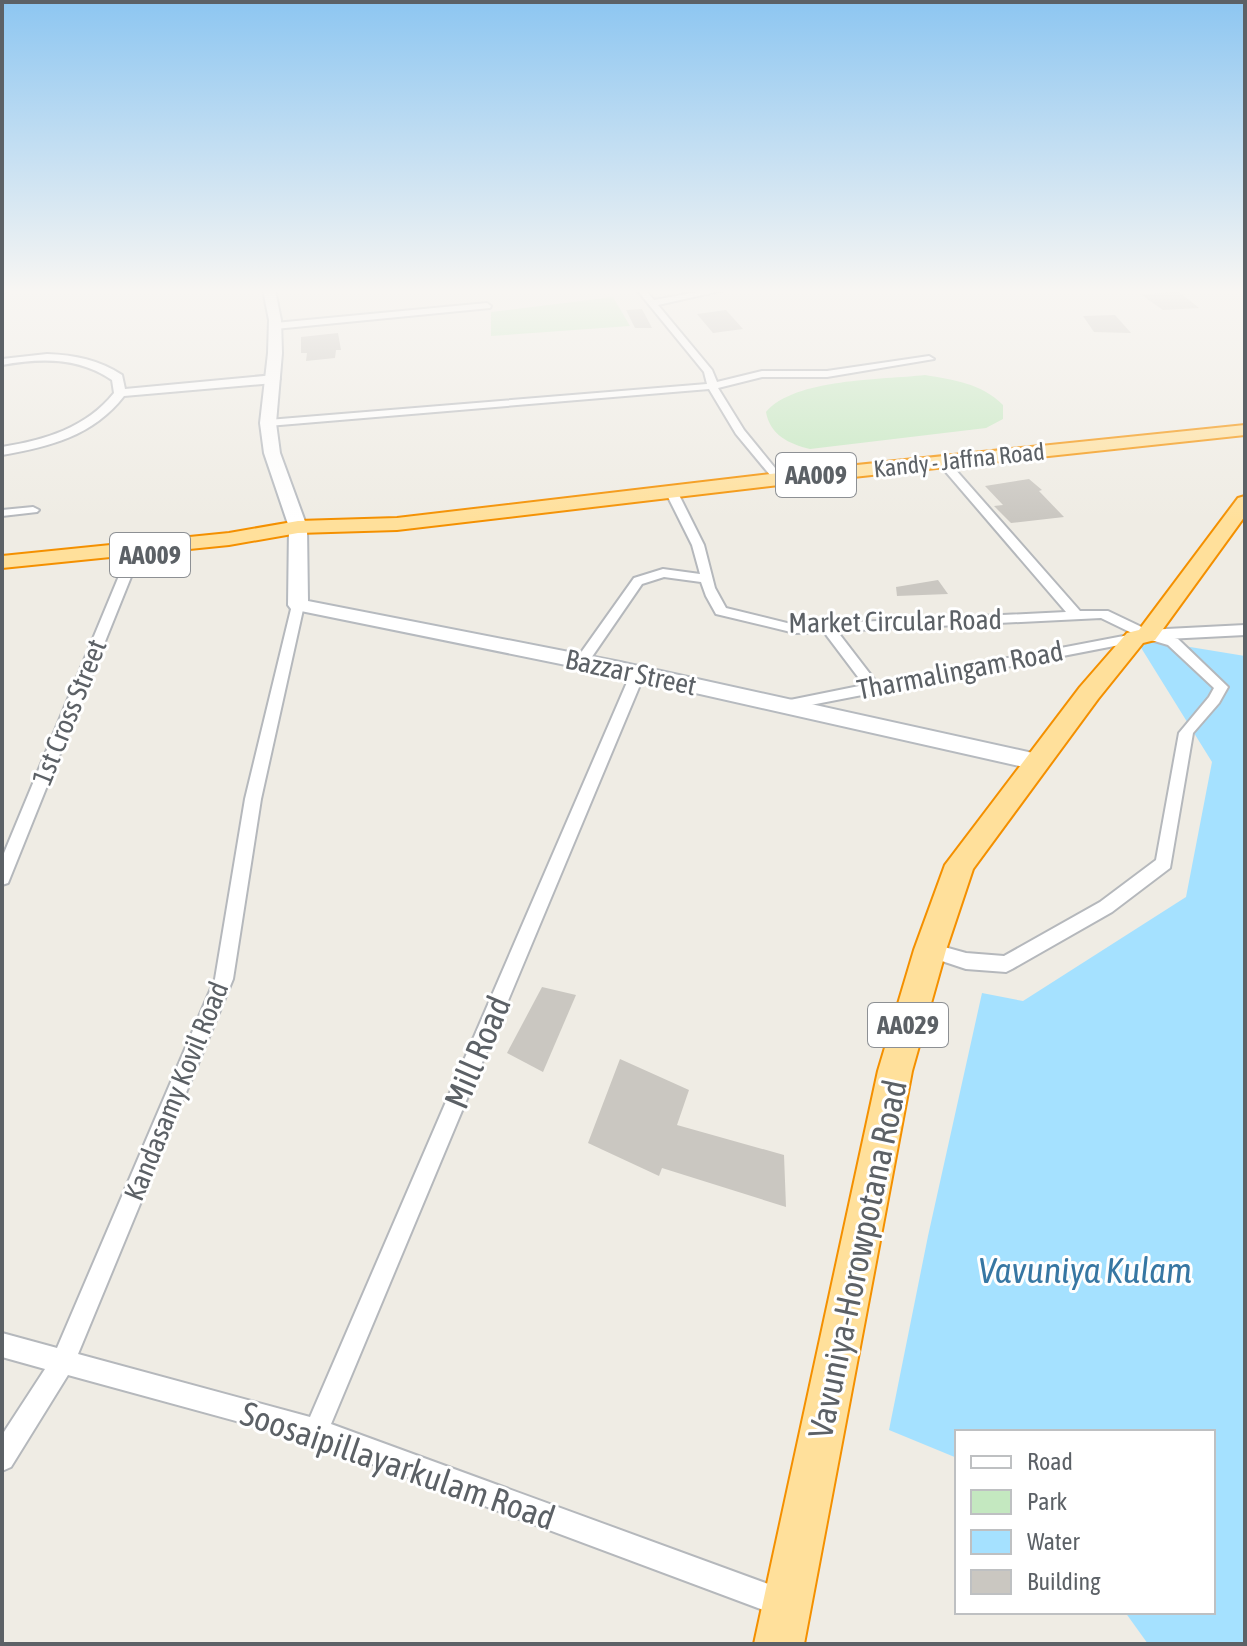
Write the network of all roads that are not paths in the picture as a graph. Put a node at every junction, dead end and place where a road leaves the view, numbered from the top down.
1 (103, 367) edge
2 (274, 367) edge
3 (705, 367) edge
4 (876, 367) edge
5 (274, 379) junction
6 (714, 386) junction
7 (120, 393) junction
8 (268, 423) junction
9 (1242, 429) edge
10 (2, 451) edge
11 (943, 462) junction
12 (779, 479) junction
13 (672, 493) junction
14 (1245, 502) edge
15 (33, 510) dead end
16 (2, 513) edge
17 (299, 535) junction
18 (134, 552) junction
19 (55, 561) junction
20 (2, 562) edge
21 (2, 571) edge
22 (706, 579) junction
23 (298, 605) junction
24 (1075, 614) junction
25 (827, 627) junction
26 (1245, 630) edge
27 (1141, 636) junction
28 (582, 661) junction
29 (638, 673) junction
30 (872, 686) junction
31 (785, 705) junction
32 (1037, 762) junction
33 (2, 878) edge
34 (930, 950) junction
35 (2, 1345) edge
36 (64, 1360) junction
37 (316, 1431) junction
38 (2, 1458) edge
39 (787, 1605) junction
40 (779, 1644) edge

1 - 7 street
2 - 5 main road
3 - 6 street
4 - 6 street
5 - 7 street
5 - 8 main road
6 - 8 street
6 - 12 street
7 - 10 street
8 - 17 main road
9 - 11 highway, Kandy - Jaffna Road / AA009
11 - 12 highway, Kandy - Jaffna Road / AA009
11 - 24 street
12 - 13 highway, Kandy - Jaffna Road / AA009
13 - 17 highway, Kandy - Jaffna Road / AA009
13 - 22 street, Market Circular Road
14 - 27 highway, Vavuniya-Horowpotana Road / AA029
15 - 16 street
17 - 18 highway, Kandy - Jaffna Road / AA009
17 - 23 main road
18 - 19 highway, Kandy - Jaffna Road / AA009
18 - 33 street, 1st Cross Street
19 - 20 highway, Kandy - Jaffna Road / AA009
19 - 21 highway, Kandy - Jaffna Road / AA009
22 - 25 street, Market Circular Road
22 - 28 street
23 - 28 main road, Bazzar Street
23 - 36 street, Kandasamy Kovil Road
24 - 25 street, Market Circular Road
24 - 27 street, Market Circular Road
25 - 30 street
26 - 27 street
27 - 30 street, Tharmalingam Road
27 - 32 highway, Vavuniya-Horowpotana Road / AA029
27 - 34 street, Market Circular Road
28 - 29 main road, Bazzar Street
29 - 31 main road, Bazzar Street
29 - 37 street, Mill Road
30 - 31 street, Tharmalingam Road
31 - 32 main road, Bazzar Street
32 - 34 highway, Vavuniya-Horowpotana Road / AA029
34 - 39 highway, Vavuniya-Horowpotana Road / AA029
35 - 36 street, Soosaipillayarkulam Road
36 - 37 street, Soosaipillayarkulam Road
36 - 38 street, Kandasamy Kovil Road
37 - 39 street, Soosaipillayarkulam Road
39 - 40 highway, Vavuniya-Horowpotana Road / AA029

